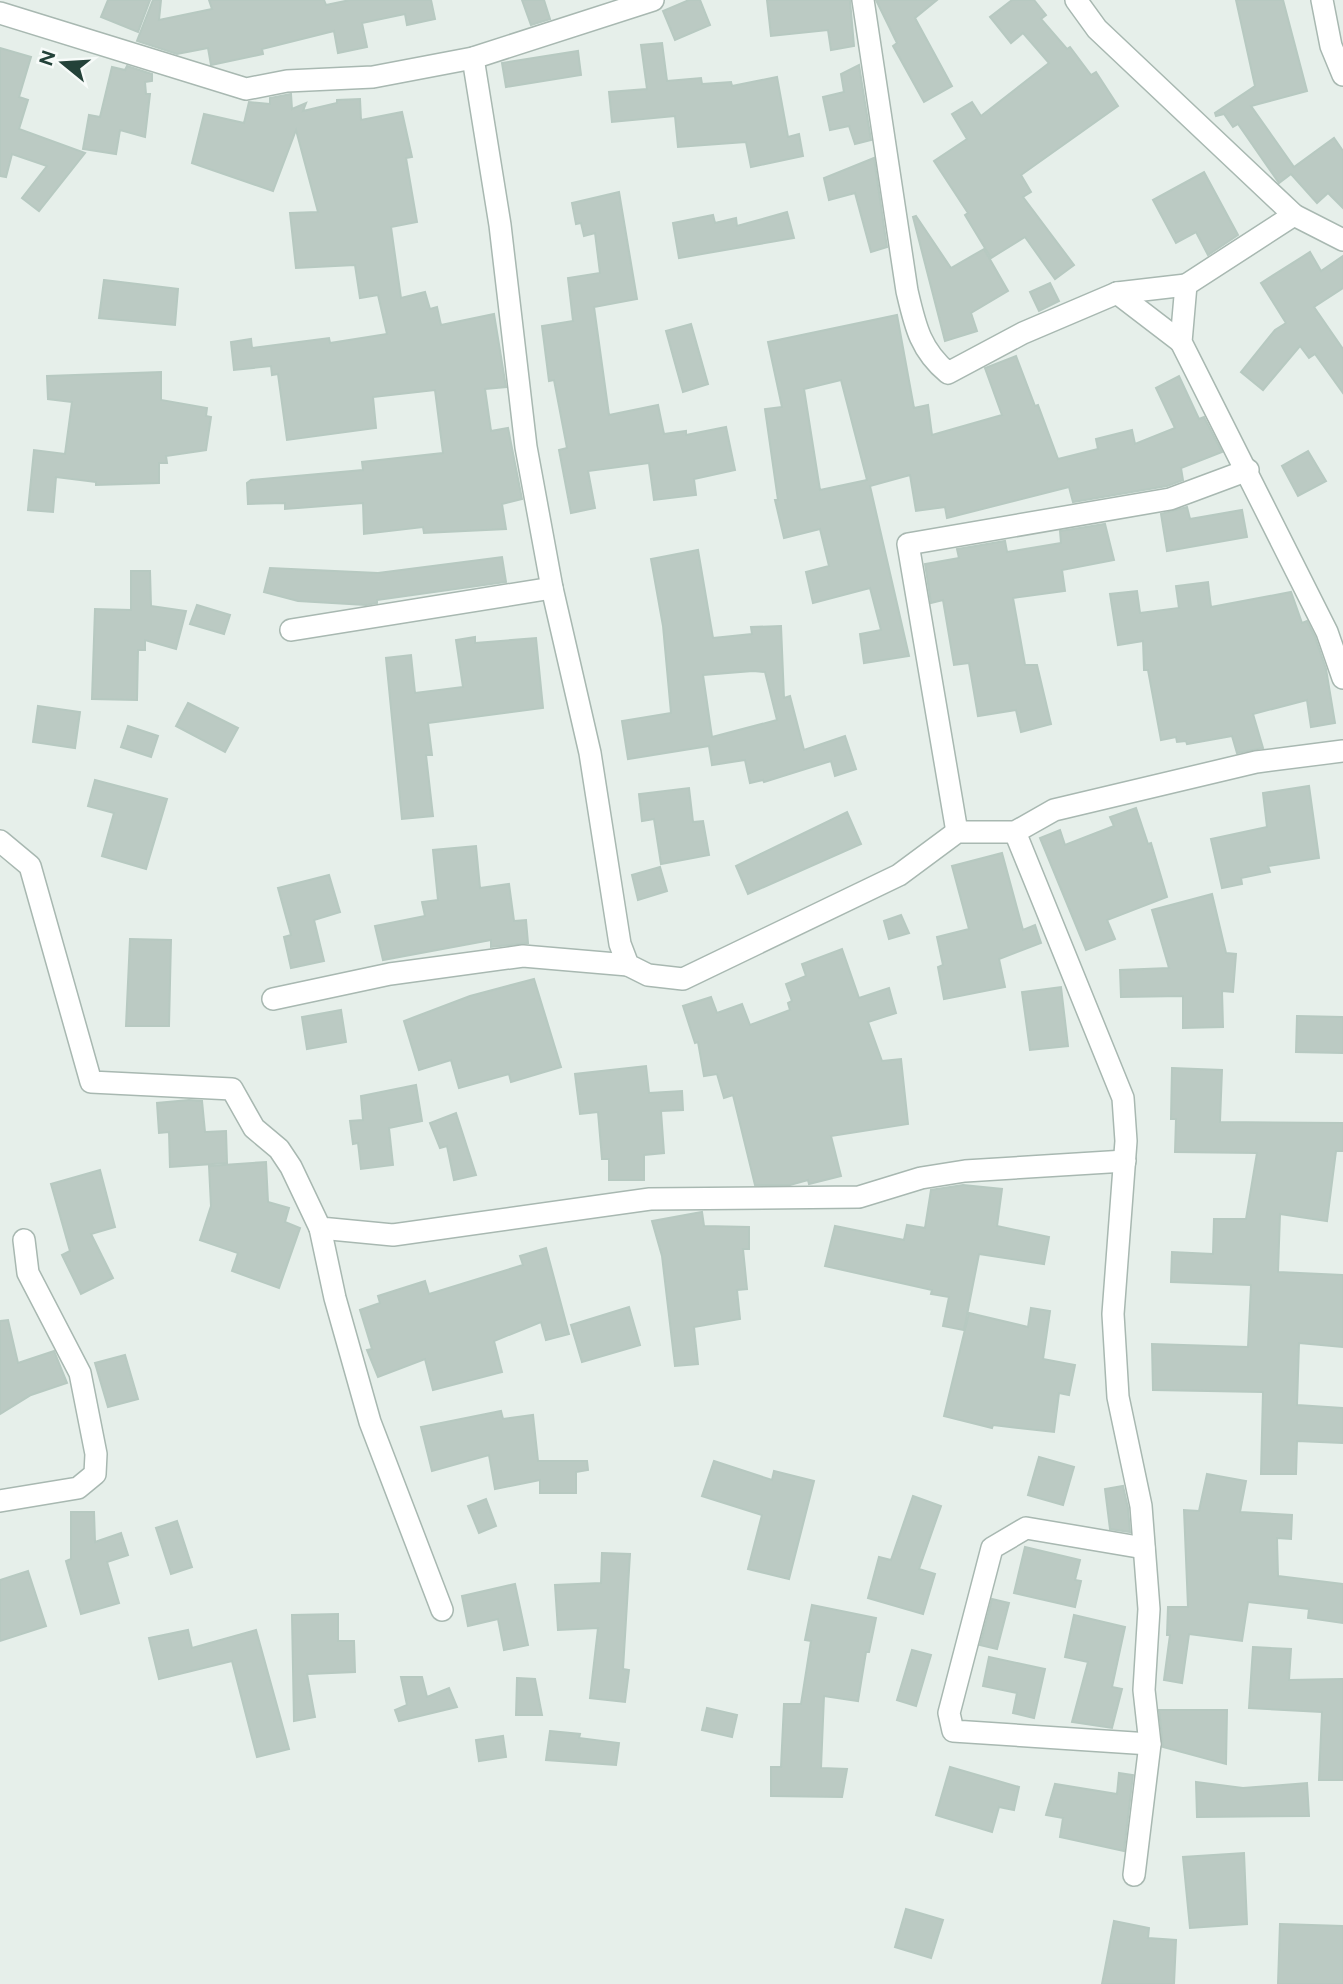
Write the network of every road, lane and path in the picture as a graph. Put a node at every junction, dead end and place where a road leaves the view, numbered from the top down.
1 (653, 0) edge
2 (863, 0) edge
3 (1076, 0) edge
4 (1322, 0) edge
5 (0, 13) edge
6 (472, 58) junction
7 (1343, 75) edge
8 (1294, 215) junction
9 (1343, 240) edge
10 (1186, 285) junction
11 (1117, 293) junction
12 (1181, 342) junction
13 (1248, 470) junction
14 (552, 588) junction
15 (292, 630) dead end
16 (1343, 678) edge
17 (1343, 751) edge
18 (957, 832) junction
19 (1015, 832) junction
20 (0, 841) edge
21 (628, 965) junction
22 (273, 999) dead end
23 (1125, 1161) junction
24 (320, 1228) junction
25 (24, 1240) dead end
26 (0, 1501) edge
27 (1144, 1548) junction
28 (442, 1609) dead end
29 (1150, 1744) junction
30 (1134, 1875) dead end

1 - 6 street
2 - 11 street
3 - 8 street
4 - 7 street
5 - 6 street
6 - 14 street
8 - 9 street
8 - 10 street
10 - 11 street
10 - 12 street
11 - 12 street
12 - 13 street
13 - 16 street
13 - 18 street
14 - 15 street
14 - 21 street
17 - 19 street
18 - 19 street
18 - 21 street
19 - 23 street
20 - 24 street
21 - 22 street
23 - 24 street
23 - 27 street
24 - 28 street
25 - 26 street
27 - 29 street
27 - 29 street
29 - 30 street

